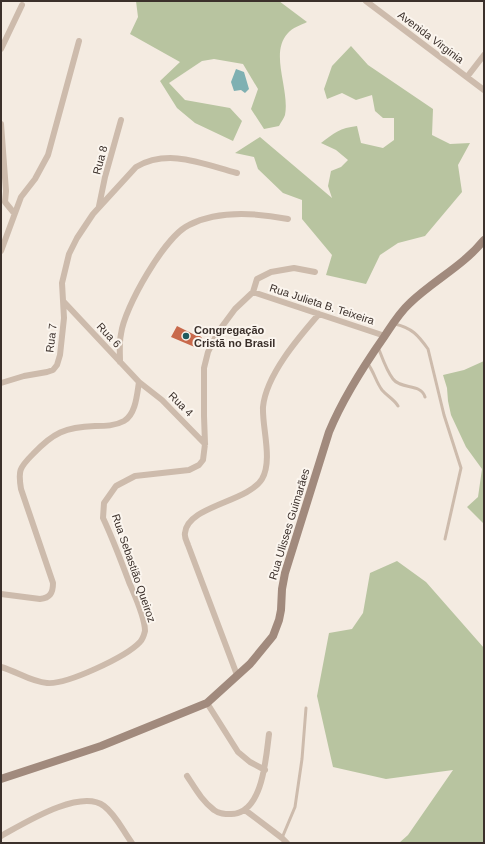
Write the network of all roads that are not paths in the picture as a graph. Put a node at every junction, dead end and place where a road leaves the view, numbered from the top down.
1 (366, 1) edge
2 (22, 5) dead end
3 (79, 41) dead end
4 (1, 49) edge
5 (484, 55) edge
6 (467, 77) junction
7 (484, 90) edge
8 (121, 120) dead end
9 (1, 124) edge
10 (237, 173) dead end
11 (3, 202) edge
12 (99, 206) junction
13 (14, 213) junction
14 (288, 219) dead end
15 (484, 240) edge
16 (1, 250) edge
17 (315, 272) dead end
18 (253, 292) junction
19 (64, 302) junction
20 (319, 314) junction
21 (392, 323) junction
22 (385, 336) junction
23 (378, 346) junction
24 (120, 362) junction
25 (367, 362) junction
26 (139, 382) junction
27 (1, 383) edge
28 (425, 397) dead end
29 (398, 406) dead end
30 (205, 444) junction
31 (445, 539) dead end
32 (1, 594) edge
33 (1, 667) edge
34 (237, 675) junction
35 (207, 703) junction
36 (306, 708) dead end
37 (269, 734) dead end
38 (264, 770) junction
39 (186, 776) dead end
40 (1, 779) edge
41 (244, 810) junction
42 (1, 836) edge
43 (282, 838) junction
44 (132, 843) edge
45 (287, 843) edge

1 - 6 street, Avenida Virginia
2 - 4 street
3 - 13 street
5 - 6 street
6 - 7 street, Avenida Virginia
8 - 12 street, Rua 8
9 - 11 street
10 - 12 street, Rua 7
11 - 13 street
12 - 19 street, Rua 7
13 - 16 street
14 - 24 street
15 - 21 main road, Rua Ulisses Guimarães
17 - 18 street, Rua Sebastião Queiroz
18 - 20 street, Rua Julieta B. Teixeira
18 - 30 street, Rua Sebastião Queiroz
19 - 24 street, Rua 6
19 - 27 street, Rua 7
20 - 22 street, Rua Julieta B. Teixeira
20 - 34 street
21 - 22 main road, Rua Ulisses Guimarães
21 - 31 lane
22 - 23 main road, Rua Ulisses Guimarães
23 - 25 main road, Rua Ulisses Guimarães
23 - 28 lane
24 - 26 street, Rua 6
25 - 29 lane
25 - 34 main road, Rua Ulisses Guimarães
26 - 30 street, Rua 4
26 - 32 street
30 - 33 street, Rua Sebastião Queiroz
34 - 35 main road, Rua Ulisses Guimarães
35 - 38 street
35 - 40 main road, Rua Ulisses Guimarães
36 - 43 lane
37 - 38 street
38 - 41 street
39 - 41 street
41 - 43 street
42 - 44 street
43 - 45 street

